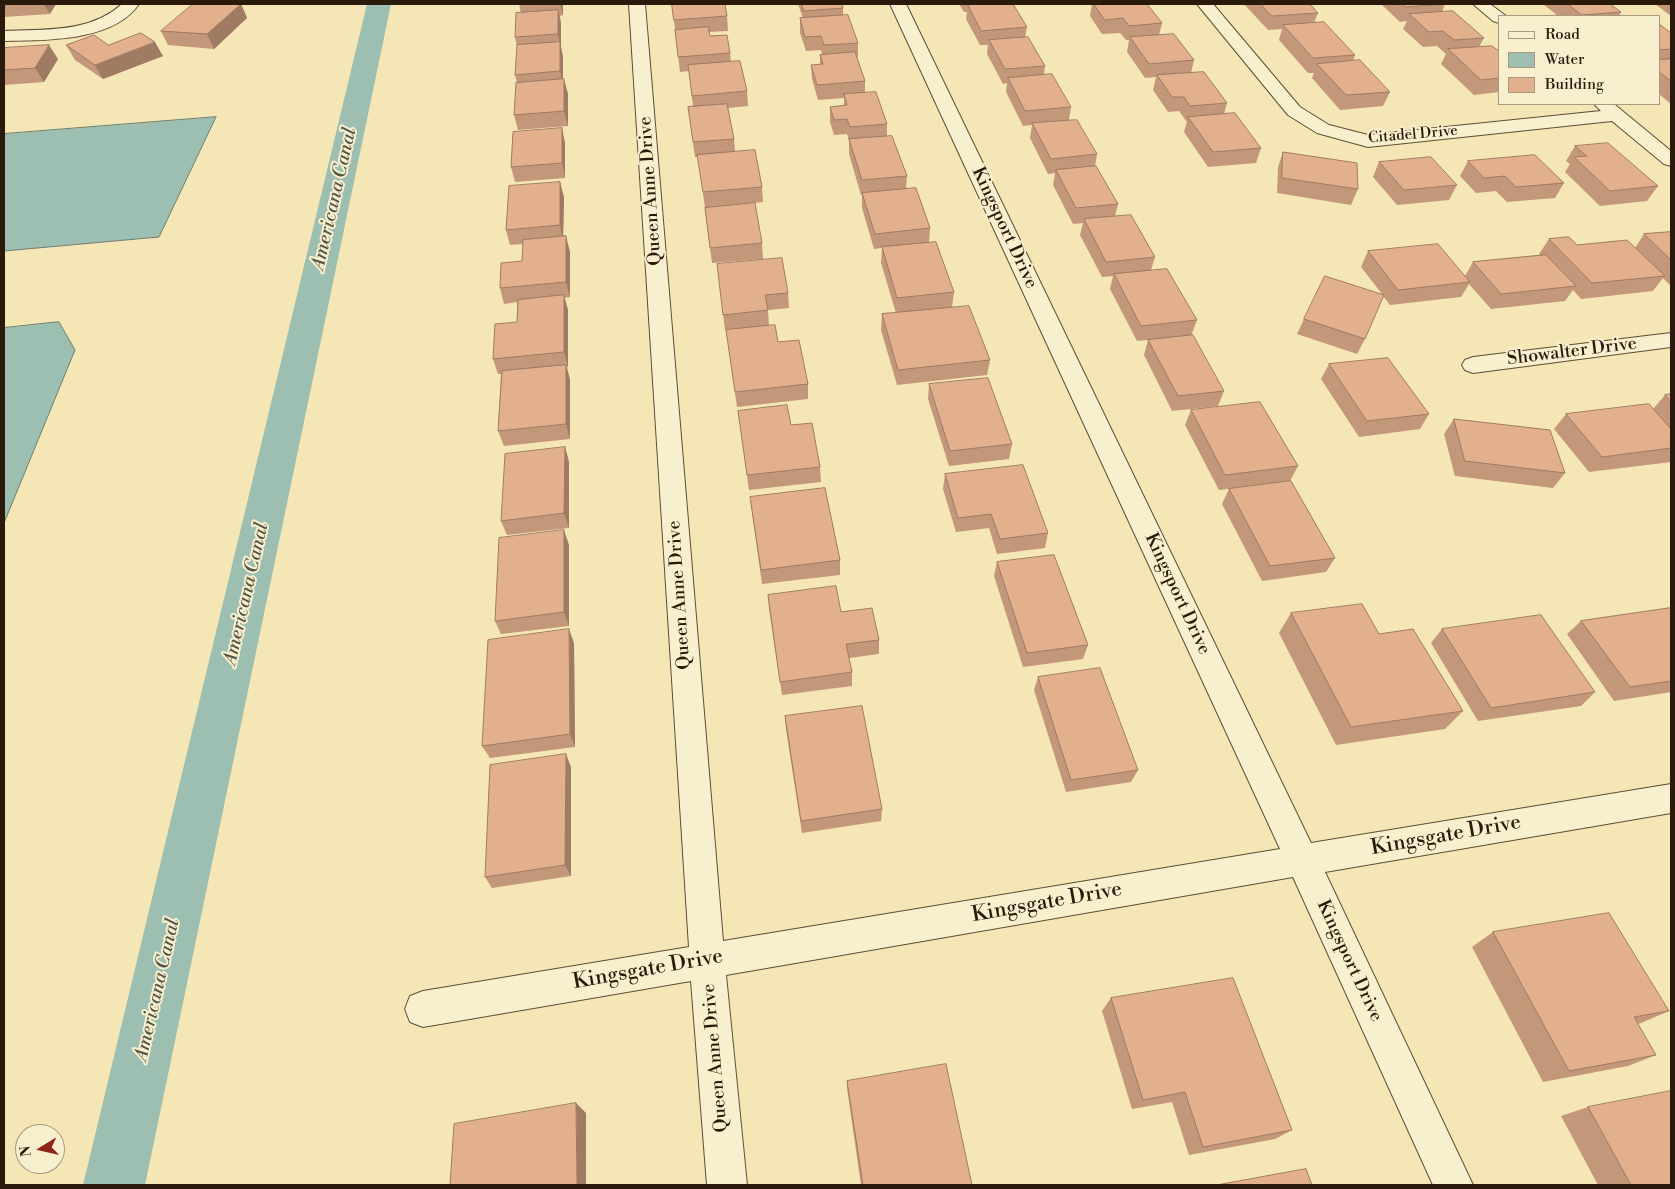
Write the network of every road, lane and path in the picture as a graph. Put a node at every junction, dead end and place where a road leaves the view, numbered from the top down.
1 (131, 4) edge
2 (637, 4) edge
3 (898, 4) edge
4 (1206, 4) edge
5 (1481, 4) edge
6 (1498, 17) edge
7 (4, 36) edge
8 (1609, 109) edge
9 (1671, 160) edge
10 (1671, 340) edge
11 (1473, 365) dead end
12 (1671, 798) edge
13 (1302, 860) junction
14 (707, 960) junction
15 (423, 1008) dead end
16 (727, 1185) edge
17 (1453, 1185) edge

1 - 7 street
2 - 14 street, Queen Anne Drive
3 - 13 street, Kingsport Drive
4 - 8 street, Citadel Drive
5 - 6 street
8 - 9 street
10 - 11 street, Showalter Drive
12 - 13 street, Kingsgate Drive
13 - 14 street, Kingsgate Drive
13 - 17 street, Kingsport Drive
14 - 15 street, Kingsgate Drive
14 - 16 street, Queen Anne Drive

